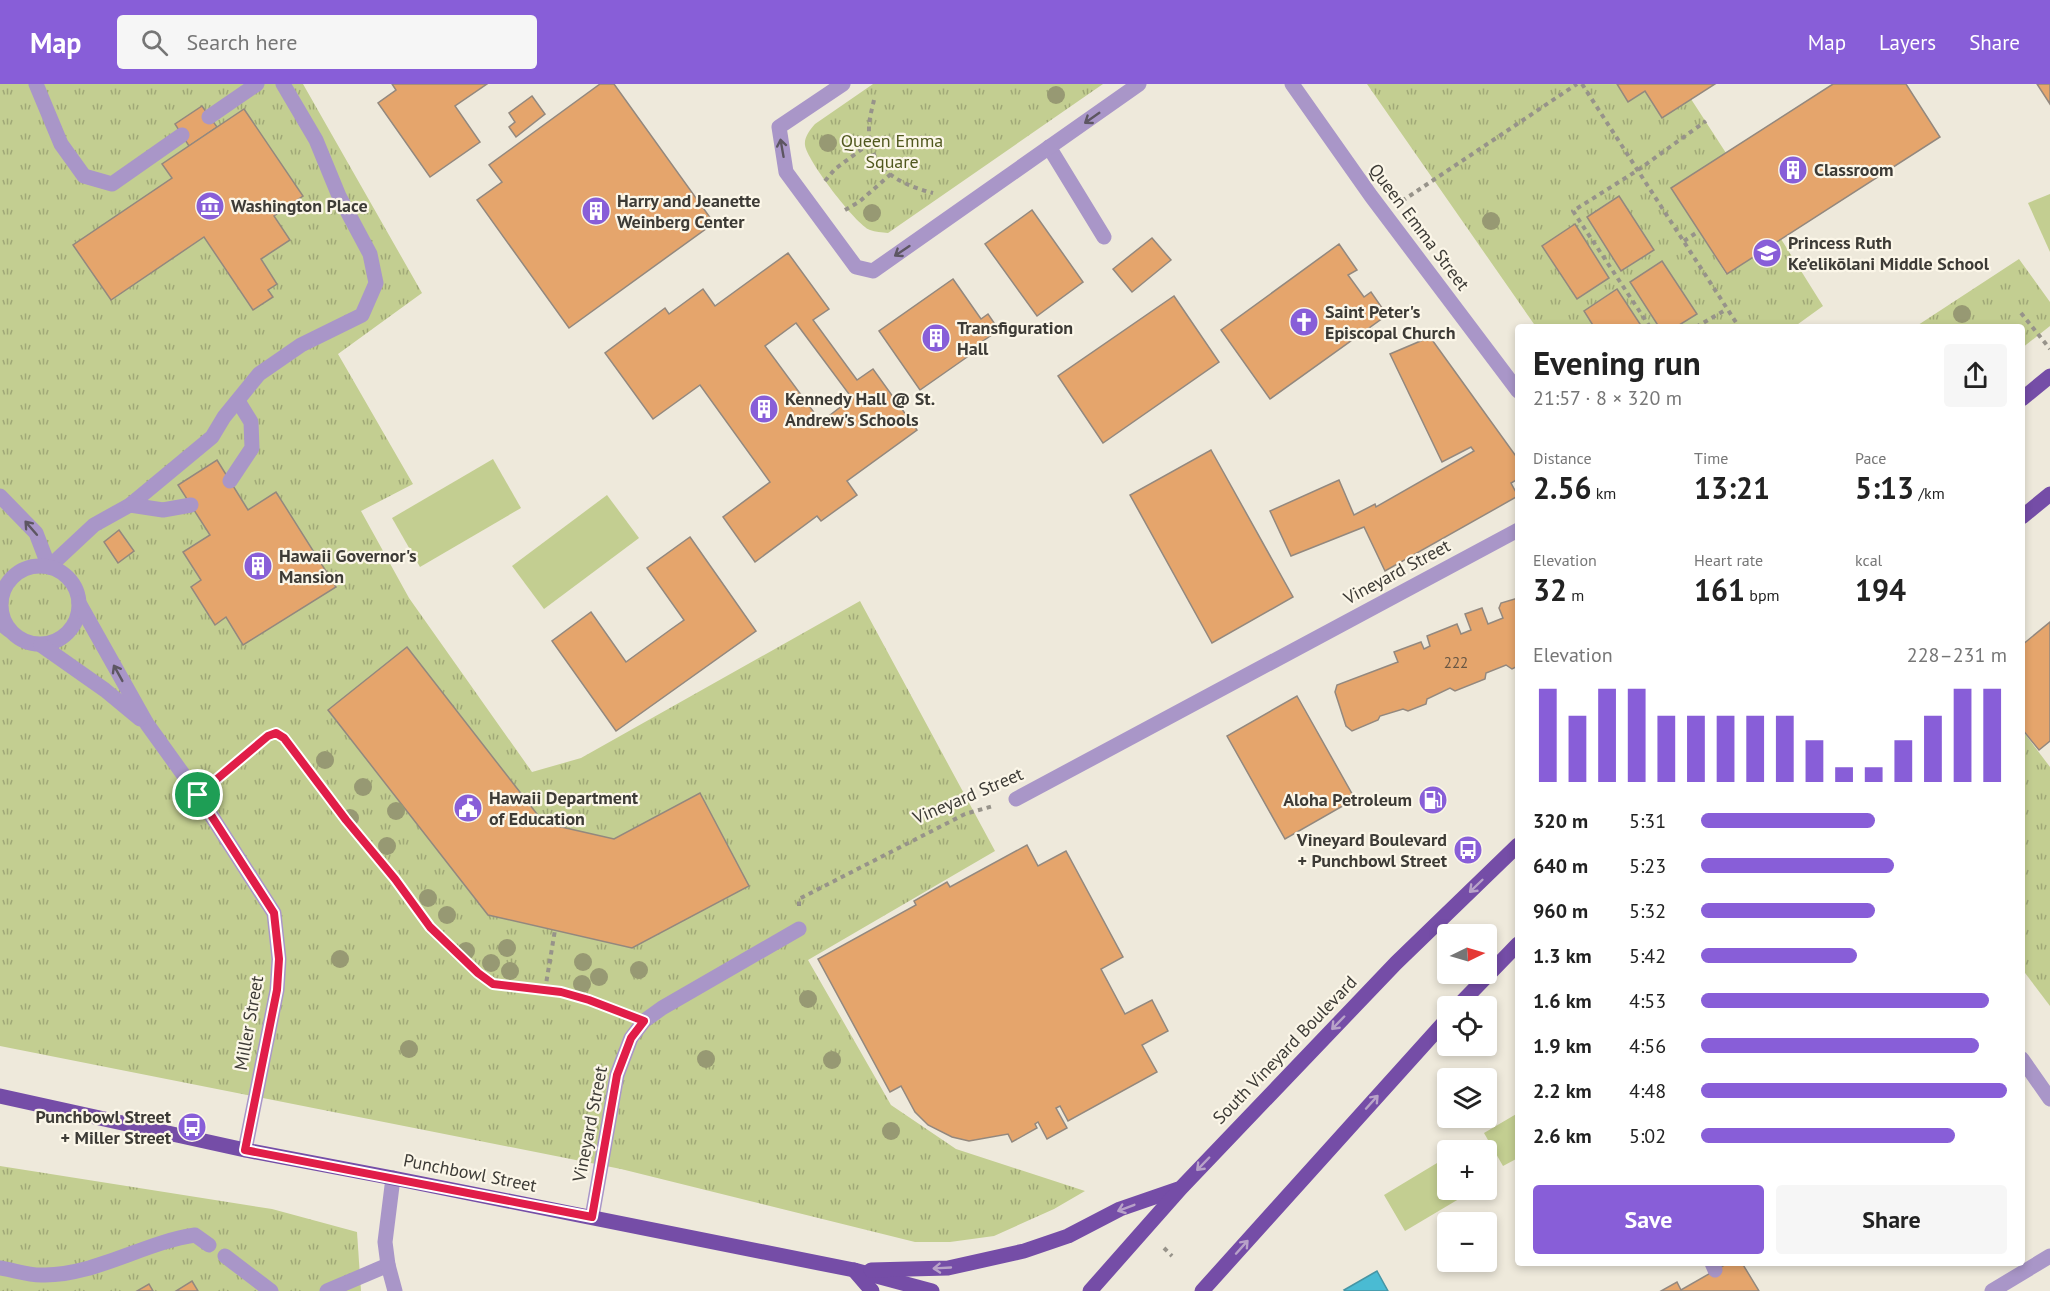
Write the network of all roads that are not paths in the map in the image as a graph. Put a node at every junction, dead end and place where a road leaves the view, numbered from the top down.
1 (36, 84) edge
2 (257, 84) edge
3 (283, 84) edge
4 (843, 84) edge
5 (1139, 84) edge
6 (1292, 84) edge
7 (209, 117) dead end
8 (182, 135) dead end
9 (1049, 147) junction
10 (1104, 237) dead end
11 (2050, 376) edge
12 (1515, 387) edge
13 (2025, 397) edge
14 (238, 401) junction
15 (230, 481) dead end
16 (2050, 494) edge
17 (0, 496) edge
18 (130, 505) junction
19 (191, 505) dead end
20 (2025, 515) edge
21 (1515, 532) edge
22 (49, 567) junction
23 (79, 603) junction
24 (5, 627) edge
25 (41, 645) junction
26 (147, 724) junction
27 (1016, 799) road end
28 (1515, 848) edge
29 (798, 929) road end
30 (1515, 947) edge
31 (1468, 996) edge
32 (1437, 1030) edge
33 (2025, 1063) edge
34 (0, 1096) edge
35 (2050, 1099) edge
36 (245, 1150) junction
37 (393, 1178) junction
38 (1180, 1188) junction
39 (592, 1217) junction
40 (209, 1245) dead end
41 (225, 1256) dead end
42 (2050, 1256) edge
43 (388, 1265) junction
44 (0, 1268) edge
45 (854, 1270) junction
46 (271, 1291) edge
47 (327, 1291) edge
48 (395, 1291) edge
49 (872, 1291) edge
50 (933, 1291) edge
51 (1089, 1291) edge
52 (1203, 1291) edge
53 (1992, 1291) edge

1 - 8 street
2 - 7 street
3 - 14 street
9 -> 4 street
5 -> 9 street
6 - 12 street, Queen Emma Street
9 - 10 street
11 - 13 main road
14 - 15 street
14 - 18 street
16 - 20 main road
22 -> 17 street
18 - 19 street
18 - 22 street
21 - 27 street, Vineyard Street
22 - 23 street
22 - 24 street
23 - 25 street
26 -> 23 street, Miller Street
24 - 25 street
25 - 26 street, Miller Street
26 - 36 street, Miller Street
28 -> 38 main road, South Vineyard Boulevard
29 - 39 street, Vineyard Street
30 - 31 main road
52 -> 32 main road
33 - 35 street
34 - 36 main road, Punchbowl Street
36 - 37 main road, Punchbowl Street
37 - 39 main road, Punchbowl Street
37 - 43 street
38 -> 45 main road
38 - 51 main road, South Vineyard Boulevard
39 - 45 main road, Punchbowl Street
40 - 44 street
41 - 46 street
42 - 53 street
43 - 47 street
43 - 48 street
45 - 49 main road
45 - 50 main road, Punchbowl Street

